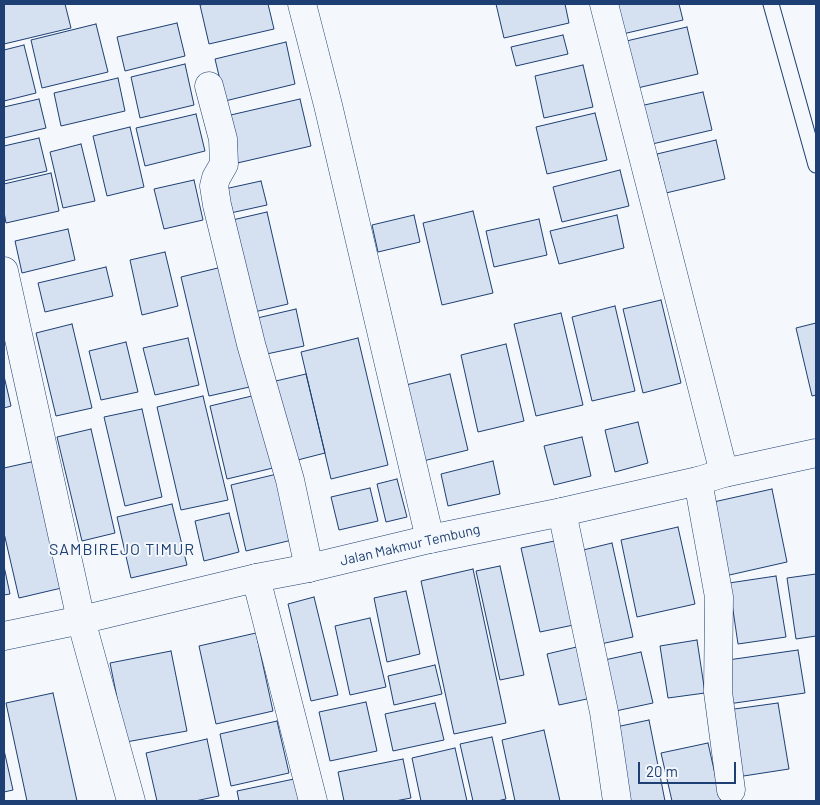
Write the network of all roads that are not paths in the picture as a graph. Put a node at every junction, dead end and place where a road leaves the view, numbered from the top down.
1 (302, 4) edge
2 (604, 4) edge
3 (771, 4) edge
4 (209, 86) dead end
5 (816, 165) edge
6 (4, 271) edge
7 (816, 453) edge
8 (724, 473) junction
9 (698, 481) junction
10 (562, 512) junction
11 (430, 539) junction
12 (310, 568) junction
13 (256, 578) junction
14 (81, 620) junction
15 (4, 636) edge
16 (731, 790) dead end
17 (131, 801) edge
18 (313, 801) edge
19 (617, 801) edge

1 - 11 street
2 - 8 street
3 - 5 lane
4 - 12 street
6 - 14 street
7 - 8 street, Jalan Makmur Tembung
8 - 9 street, Jalan Makmur Tembung
9 - 10 street, Jalan Makmur Tembung
9 - 16 street
10 - 11 street, Jalan Makmur Tembung
10 - 19 street
11 - 12 street, Jalan Makmur Tembung
12 - 13 street, Jalan Makmur Tembung
13 - 14 street, Jalan Makmur Tembung
13 - 18 street
14 - 15 street, Jalan Makmur Tembung
14 - 17 street

